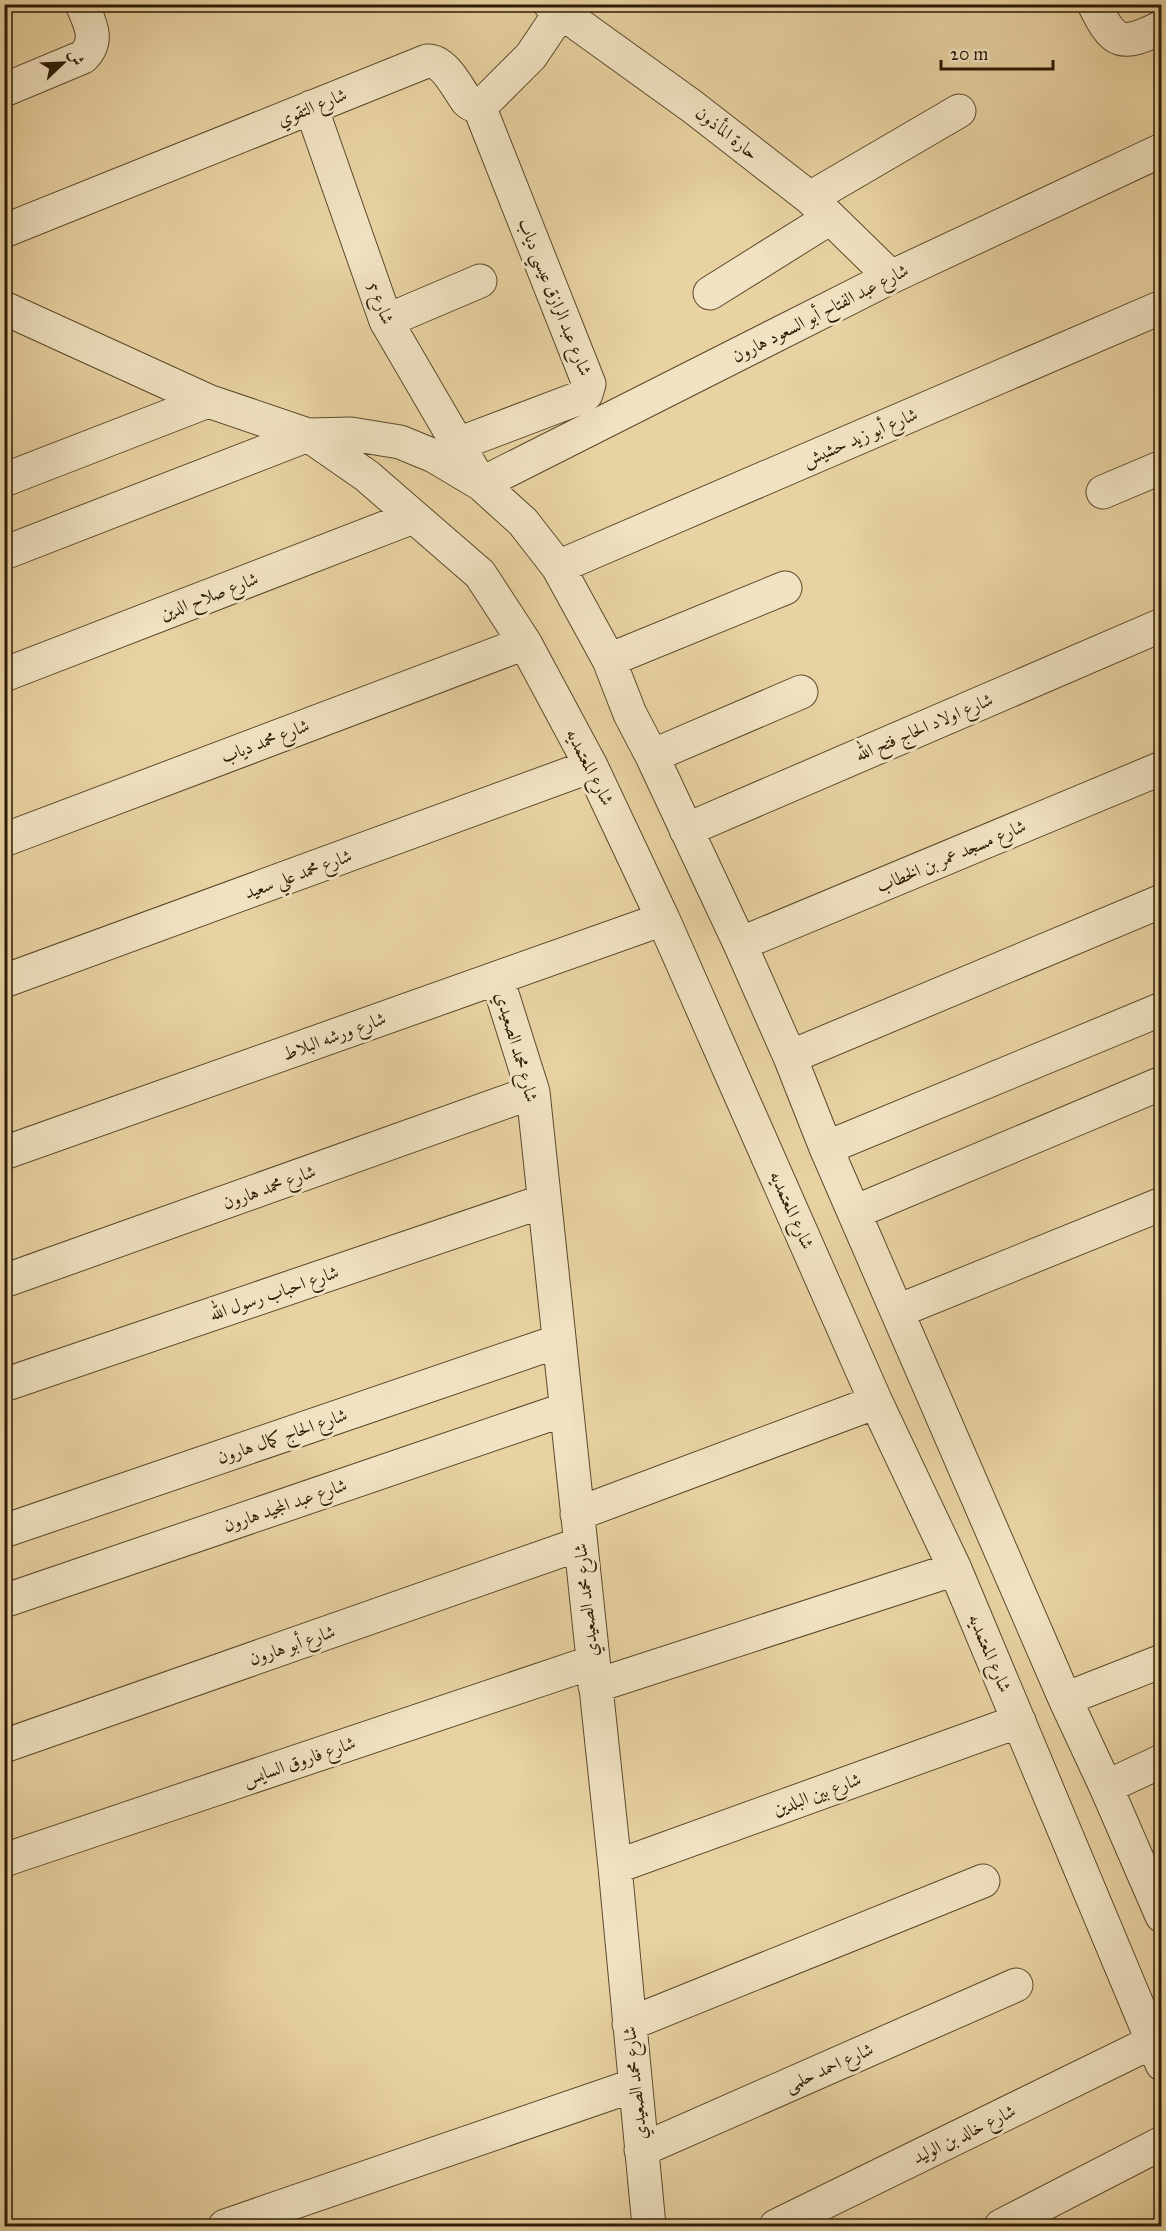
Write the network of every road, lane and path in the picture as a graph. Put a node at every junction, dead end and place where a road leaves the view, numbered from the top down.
1 (82, 4) edge
2 (1094, 4) edge
3 (559, 7) edge
4 (1161, 27) edge
5 (4, 90) edge
6 (479, 106) junction
7 (311, 107) junction
8 (959, 111) dead end
9 (1161, 150) edge
10 (820, 208) junction
11 (4, 231) edge
12 (891, 277) junction
13 (480, 281) dead end
14 (710, 293) dead end
15 (1161, 307) edge
16 (4, 308) edge
17 (386, 321) junction
18 (208, 401) junction
19 (308, 435) junction
20 (458, 444) junction
21 (1161, 467) edge
22 (4, 480) edge
23 (481, 484) junction
24 (1103, 492) dead end
25 (413, 517) junction
26 (4, 553) edge
27 (558, 567) junction
28 (785, 588) dead end
29 (1161, 625) edge
30 (525, 643) junction
31 (609, 660) junction
32 (4, 675) edge
33 (801, 692) dead end
34 (652, 756) junction
35 (591, 766) junction
36 (1161, 768) edge
37 (686, 830) junction
38 (4, 840) edge
39 (1161, 901) edge
40 (663, 919) junction
41 (740, 944) junction
42 (497, 978) junction
43 (4, 981) edge
44 (1161, 1009) edge
45 (790, 1057) junction
46 (1161, 1083) edge
47 (532, 1092) junction
48 (826, 1148) junction
49 (4, 1154) edge
50 (544, 1201) junction
51 (1161, 1205) edge
52 (855, 1212) junction
53 (4, 1281) edge
54 (898, 1311) junction
55 (559, 1341) junction
56 (4, 1385) edge
57 (876, 1402) junction
58 (566, 1409) junction
59 (579, 1529) junction
60 (4, 1531) edge
61 (955, 1569) junction
62 (4, 1601) edge
63 (1161, 1661) edge
64 (594, 1674) junction
65 (1065, 1699) junction
66 (1019, 1721) junction
67 (4, 1746) edge
68 (1161, 1761) edge
69 (1106, 1787) junction
70 (4, 1860) edge
71 (615, 1867) junction
72 (983, 1881) dead end
73 (1159, 1902) edge
74 (1016, 1985) dead end
75 (629, 2024) junction
76 (1157, 2053) edge
77 (635, 2085) junction
78 (1161, 2143) edge
79 (641, 2150) junction
80 (225, 2226) edge
81 (649, 2226) edge
82 (776, 2226) edge
83 (1001, 2226) edge

1 - 5 street
2 - 4 street
3 - 6 street
3 - 10 street, حارة المأذون
6 - 7 street, شارع التقوي
6 - 20 street, شارع عبد الرازق عيسي دياب
7 - 11 street, شارع التقوي
7 - 17 street, شارع 5
8 - 10 street
9 - 12 street, شارع عبد الفتاح أبو السعود هارون
10 - 12 street, حارة المأذون
10 - 14 street
12 - 23 street, شارع عبد الفتاح أبو السعود هارون
13 - 17 street
15 - 27 street, شارع أبو زيد حشيش
16 - 18 street, شارع المعتمديه
17 - 20 street, شارع 5
18 - 19 street, شارع المعتمديه
18 - 22 street
19 - 23 street, شارع المعتمديه
19 - 25 street, شارع المعتمديه
19 - 26 street
20 - 23 street, شارع 5
21 - 24 street
23 - 27 street, شارع المعتمديه
25 - 30 street, شارع المعتمديه
25 - 32 street, شارع صلاح الدين
27 - 31 street, شارع المعتمديه
28 - 31 street
29 - 37 street, شارع اولاد الحاج فتح الله
30 - 35 street, شارع المعتمديه
30 - 38 street, شارع محمد دياب
31 - 34 street, شارع المعتمديه
33 - 34 street
34 - 37 street, شارع المعتمديه
35 - 40 street, شارع المعتمديه
35 - 43 street, شارع محمد علي سعيد
36 - 41 street, شارع مسجد عمر بن الخطاب
37 - 41 street, شارع المعتمديه
39 - 45 street
40 - 42 street, شارع ورشه البلاط
40 - 57 street, شارع المعتمديه
41 - 45 street, شارع المعتمديه
42 - 47 street, شارع محمد الصعيدي
42 - 49 street, شارع ورشه البلاط
44 - 48 street
45 - 48 street, شارع المعتمديه
46 - 52 street
47 - 50 street, شارع محمد الصعيدي
47 - 53 street, شارع محمد هارون
48 - 52 street, شارع المعتمديه
50 - 55 street, شارع محمد الصعيدي
50 - 56 street, شارع احباب رسول الله
51 - 54 street
52 - 54 street, شارع المعتمديه
54 - 65 street, شارع المعتمديه
55 - 58 street, شارع محمد الصعيدي
55 - 60 street, شارع الحاج كمال هارون
57 - 59 street, شارع أبو هارون
57 - 61 street, شارع المعتمديه
58 - 59 street, شارع محمد الصعيدي
58 - 62 street, شارع عبد المجيد هارون
59 - 64 street, شارع محمد الصعيدي
59 - 67 street, شارع أبو هارون
61 - 64 street, شارع فاروق السايس
61 - 66 street, شارع المعتمديه
63 - 65 street
64 - 70 street, شارع فاروق السايس
64 - 71 street, شارع محمد الصعيدي
65 - 69 street, شارع المعتمديه
66 - 71 street, شارع بين البلدين
66 - 76 street, شارع المعتمديه
68 - 69 street
69 - 73 street, شارع المعتمديه
71 - 75 street, شارع محمد الصعيدي
72 - 75 street
74 - 79 street, شارع احمد حلمى
75 - 77 street, شارع محمد الصعيدي
76 - 82 street, شارع خالد بن الوليد
77 - 79 street, شارع محمد الصعيدي
77 - 80 street
78 - 83 street
79 - 81 street, شارع محمد الصعيدي

